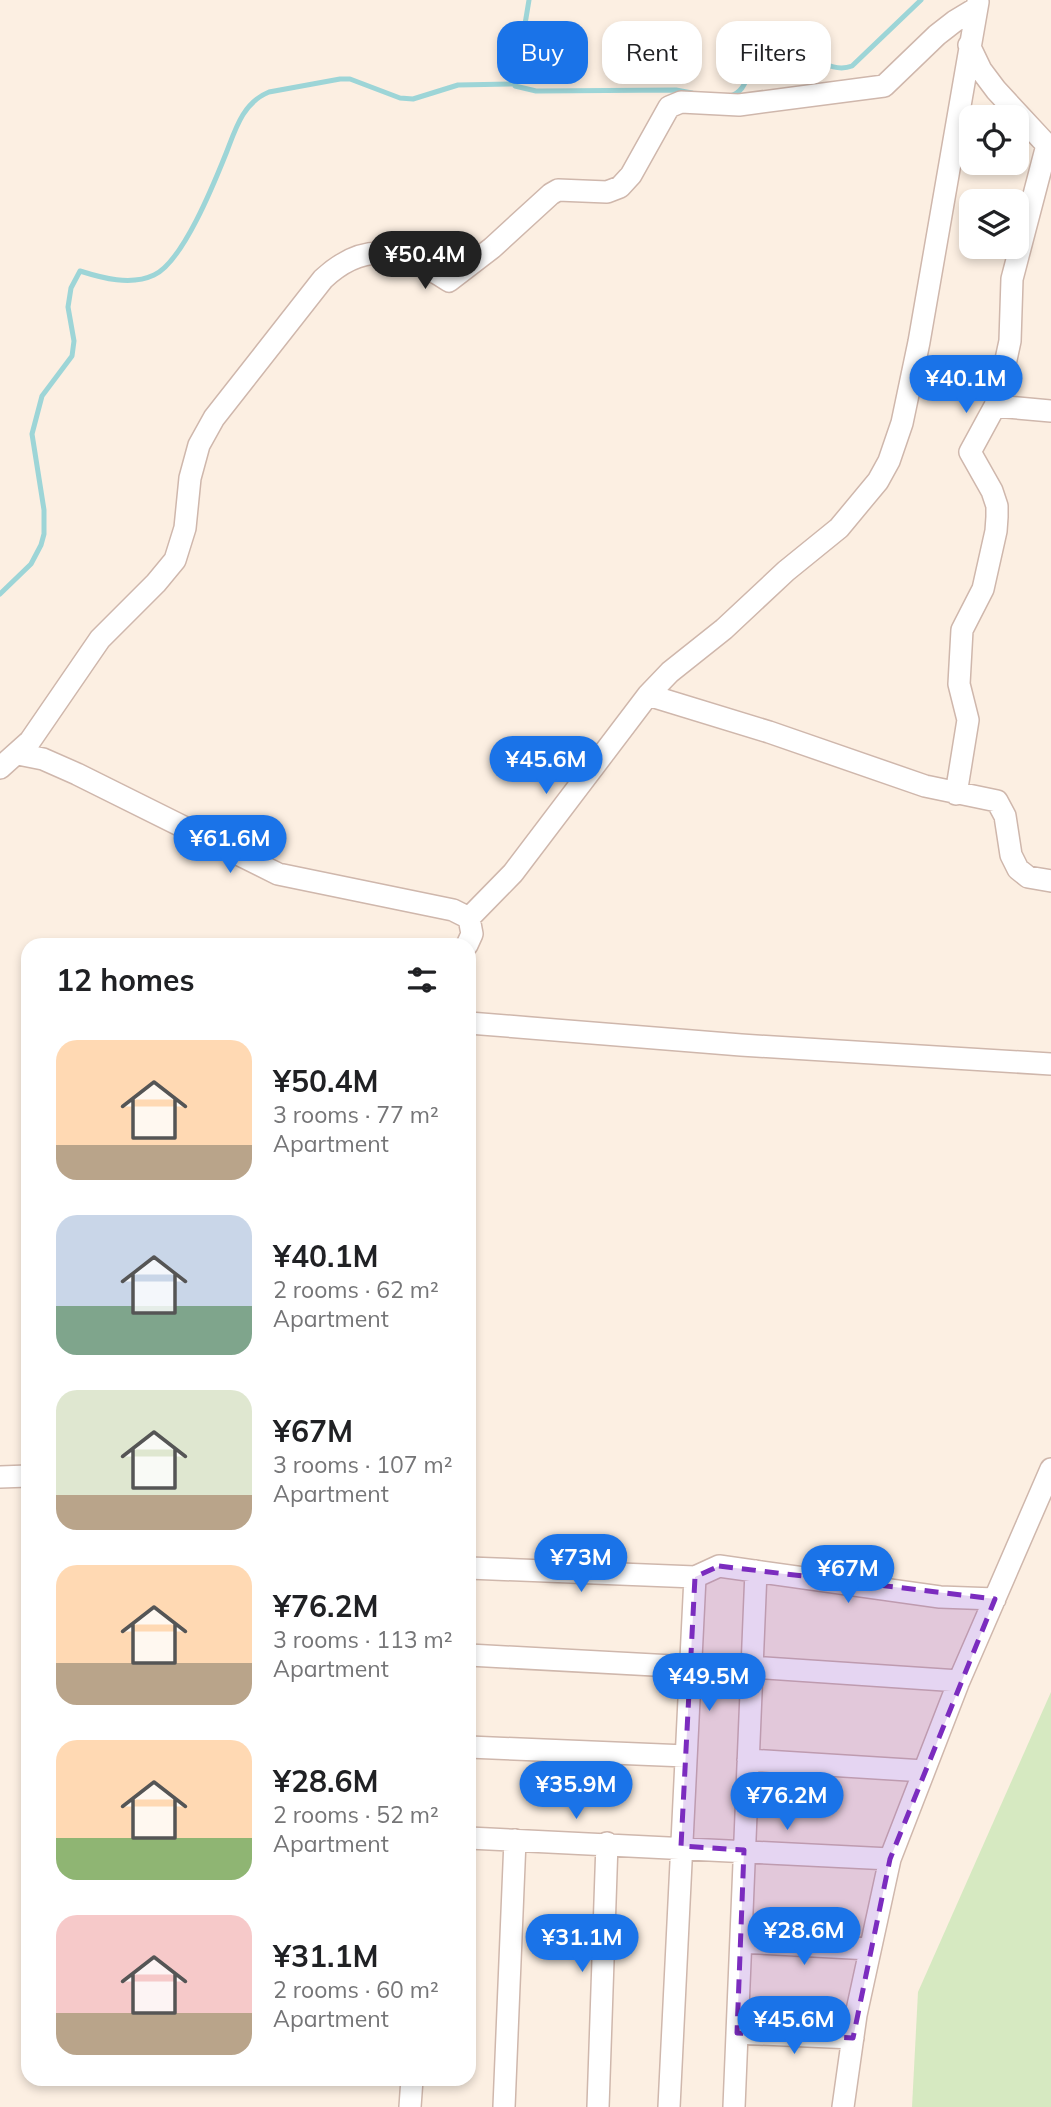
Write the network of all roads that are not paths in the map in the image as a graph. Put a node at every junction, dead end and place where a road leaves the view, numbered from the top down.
1 (977, 5) edge
2 (969, 45) junction
3 (995, 406) junction
4 (1051, 411) edge
5 (648, 695) junction
6 (18, 754) junction
7 (0, 768) edge
8 (956, 794) junction
9 (1051, 881) edge
10 (468, 918) junction
11 (470, 938) edge
12 (476, 1024) edge
13 (1051, 1064) edge
14 (1051, 1469) edge
15 (21, 1476) edge
16 (0, 1477) edge
17 (476, 1568) edge
18 (756, 1571) junction
19 (695, 1577) junction
20 (995, 1600) junction
21 (476, 1655) edge
22 (691, 1667) junction
23 (752, 1667) junction
24 (959, 1681) junction
25 (476, 1747) edge
26 (686, 1756) junction
27 (748, 1760) junction
28 (924, 1771) junction
29 (476, 1838) edge
30 (515, 1840) junction
31 (607, 1843) junction
32 (681, 1846) junction
33 (744, 1850) junction
34 (890, 1859) junction
35 (741, 1942) junction
36 (870, 1949) junction
37 (737, 2033) junction
38 (853, 2038) junction
39 (411, 2086) edge
40 (410, 2107) edge
41 (504, 2107) edge
42 (598, 2107) edge
43 (668, 2107) edge
44 (734, 2107) edge
45 (843, 2107) edge

1 - 2 street
1 - 6 street
2 - 3 street
2 - 5 street
3 - 4 street
3 - 8 street
5 - 8 street
5 - 10 street
6 - 7 street
6 - 10 street
8 - 9 street
10 - 11 street
12 - 13 street
14 - 20 street
15 - 16 street
17 - 19 street
18 - 19 street
18 - 20 street
18 - 23 street
19 - 22 street
20 - 24 street
21 - 22 street
22 - 26 street
23 - 24 street
23 - 27 street
24 - 28 street
25 - 26 street
26 - 32 street
27 - 28 street
27 - 33 street
28 - 34 street
29 - 30 street
30 - 31 street
30 - 41 street
31 - 32 street
31 - 42 street
32 - 33 street
32 - 43 street
33 - 34 street
33 - 35 street
34 - 36 street
35 - 36 street
35 - 37 street
36 - 38 street
37 - 38 street
37 - 44 street
38 - 45 street
39 - 40 street

